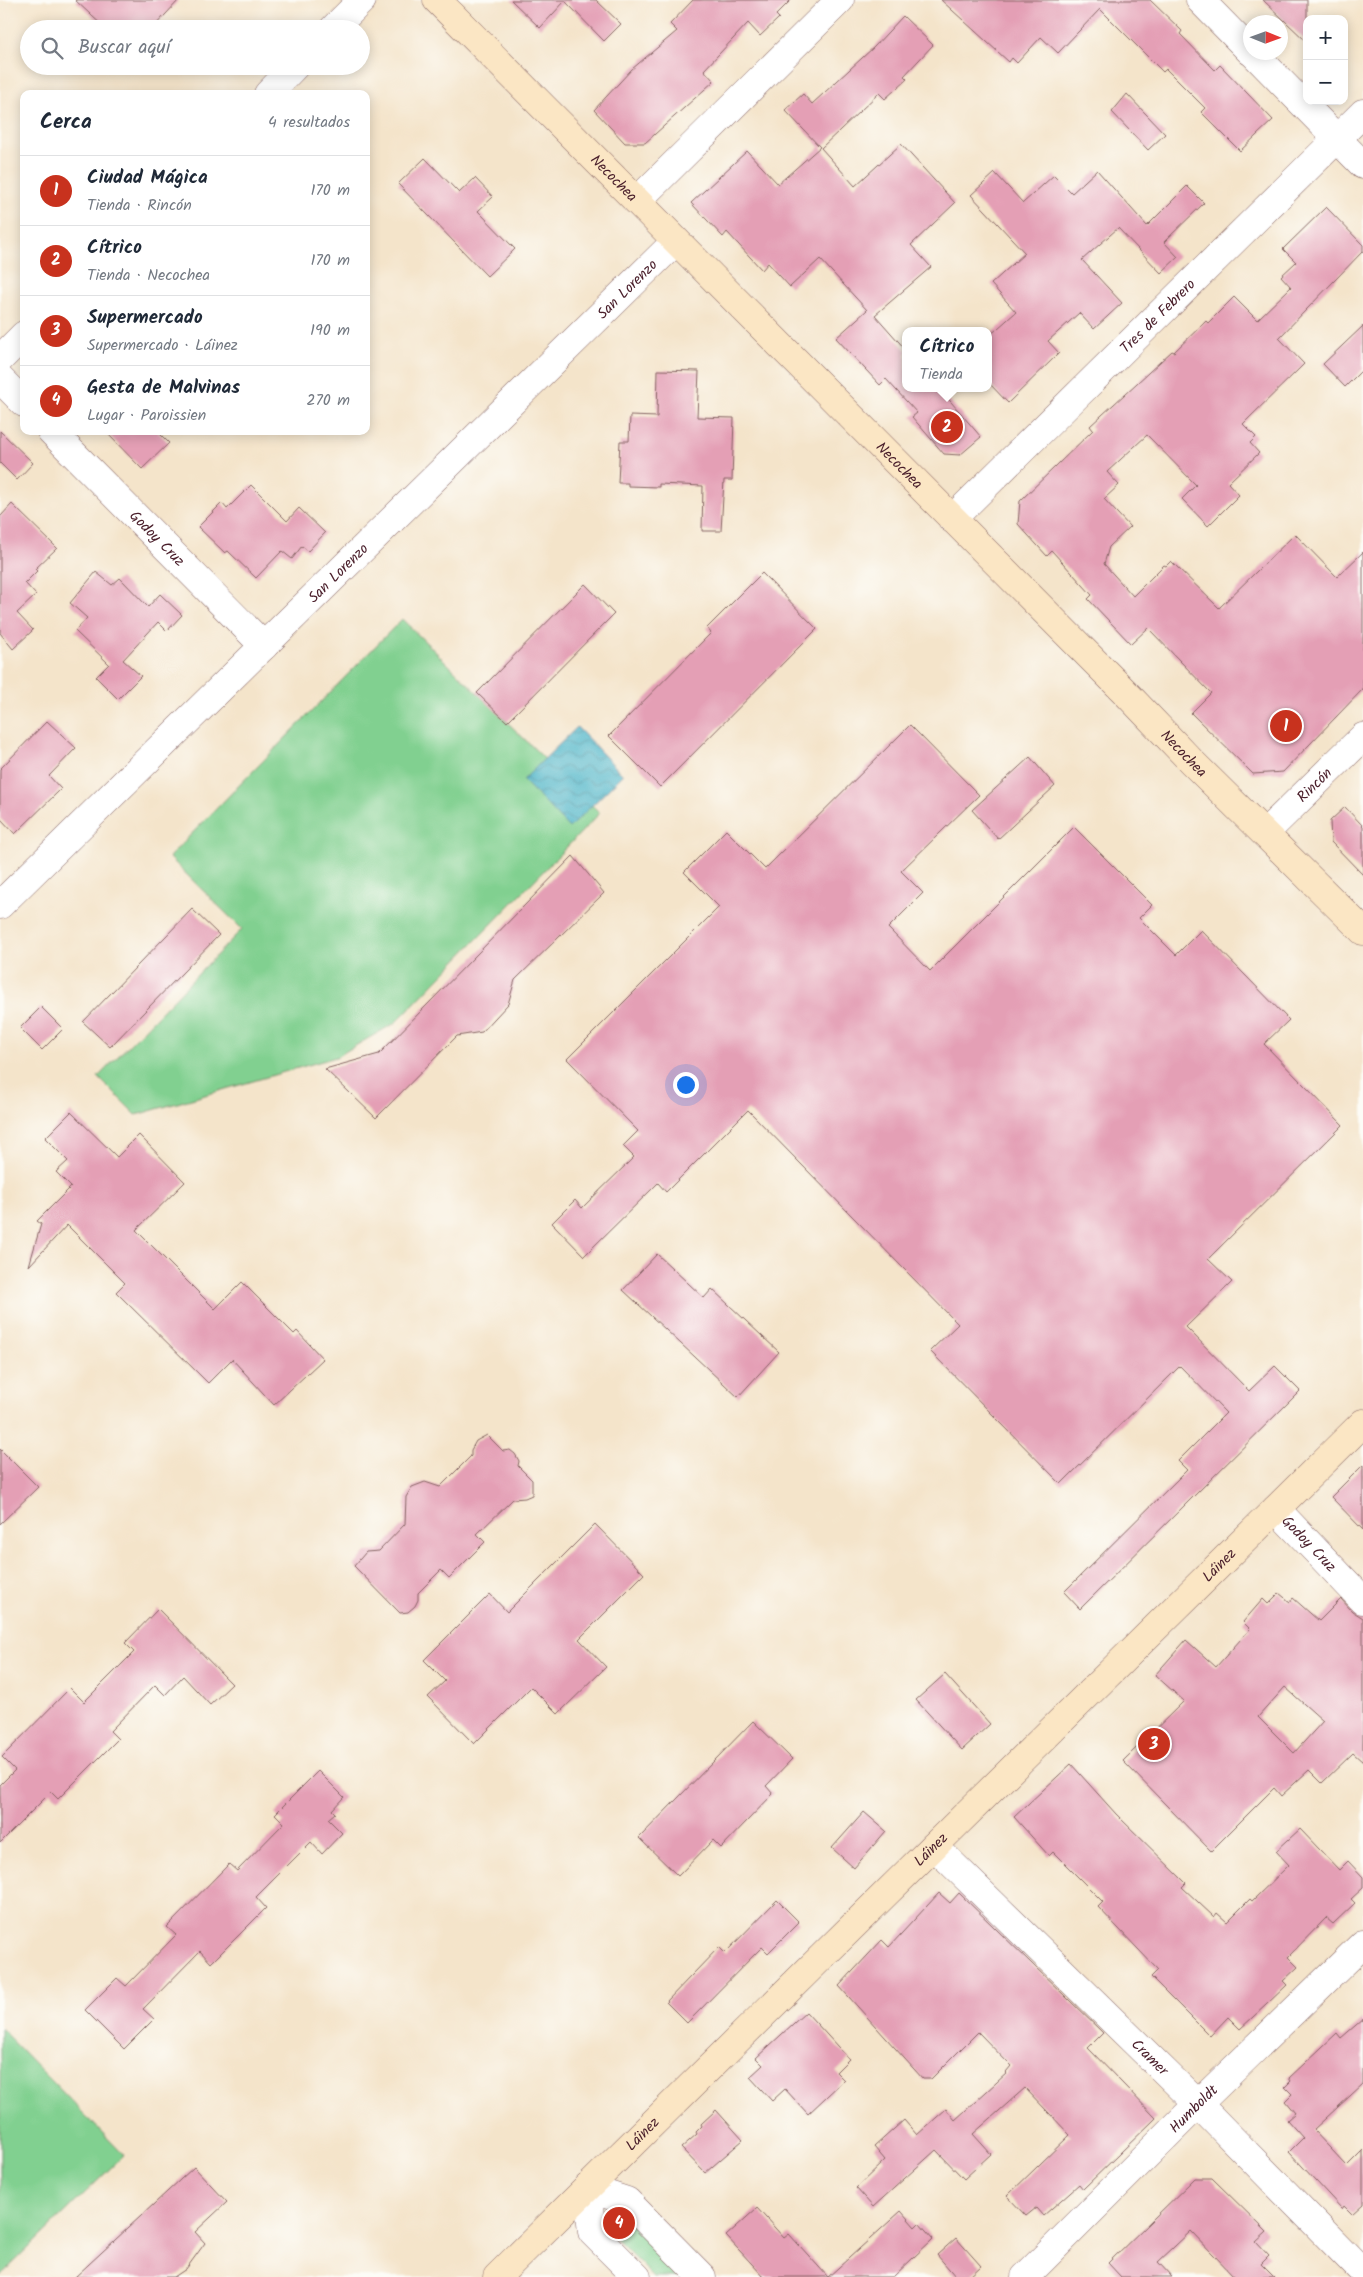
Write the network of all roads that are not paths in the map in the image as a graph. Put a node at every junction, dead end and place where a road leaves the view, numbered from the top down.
1 (362, 0) edge
2 (437, 0) edge
3 (840, 0) edge
4 (1200, 0) edge
5 (342, 20) edge
6 (1243, 44) edge
7 (1259, 60) edge
8 (286, 75) edge
9 (272, 90) edge
10 (1363, 114) edge
11 (1337, 139) junction
12 (1363, 165) edge
13 (637, 201) junction
14 (676, 241) junction
15 (20, 339) edge
16 (0, 359) edge
17 (0, 380) edge
18 (20, 400) edge
19 (55, 435) edge
20 (952, 519) junction
21 (264, 646) junction
22 (1363, 737) edge
23 (1265, 833) junction
24 (0, 905) edge
25 (1363, 932) edge
26 (1363, 1423) edge
27 (1276, 1509) junction
28 (1363, 1600) edge
29 (934, 1846) junction
30 (1363, 1944) edge
31 (1198, 2104) junction
32 (587, 2188) junction
33 (1363, 2272) edge
34 (497, 2277) edge
35 (636, 2277) edge
36 (702, 2277) edge
37 (1025, 2277) edge

1 - 5 street
2 - 13 main road, Necochea
3 - 13 street
4 - 6 street
7 - 11 street
8 - 9 street
10 - 11 street, Tres de Febrero
11 - 12 street
11 - 20 street, Tres de Febrero
13 - 14 main road, Necochea
14 - 20 main road, Necochea
14 - 21 street, San Lorenzo
15 - 16 street
17 - 18 street
19 - 21 street, Godoy Cruz
20 - 23 main road, Necochea
21 - 24 street, San Lorenzo
22 - 23 street, Rincón
23 - 25 main road, Necochea
26 - 27 main road, Láinez
27 - 28 street, Godoy Cruz
27 - 29 main road, Láinez
29 - 31 street, Cramer
29 - 32 main road, Láinez
30 - 31 street, Humboldt
31 - 33 street, Cramer
31 - 37 street, Humboldt
32 - 34 main road, Láinez
32 - 35 street
32 - 36 street

